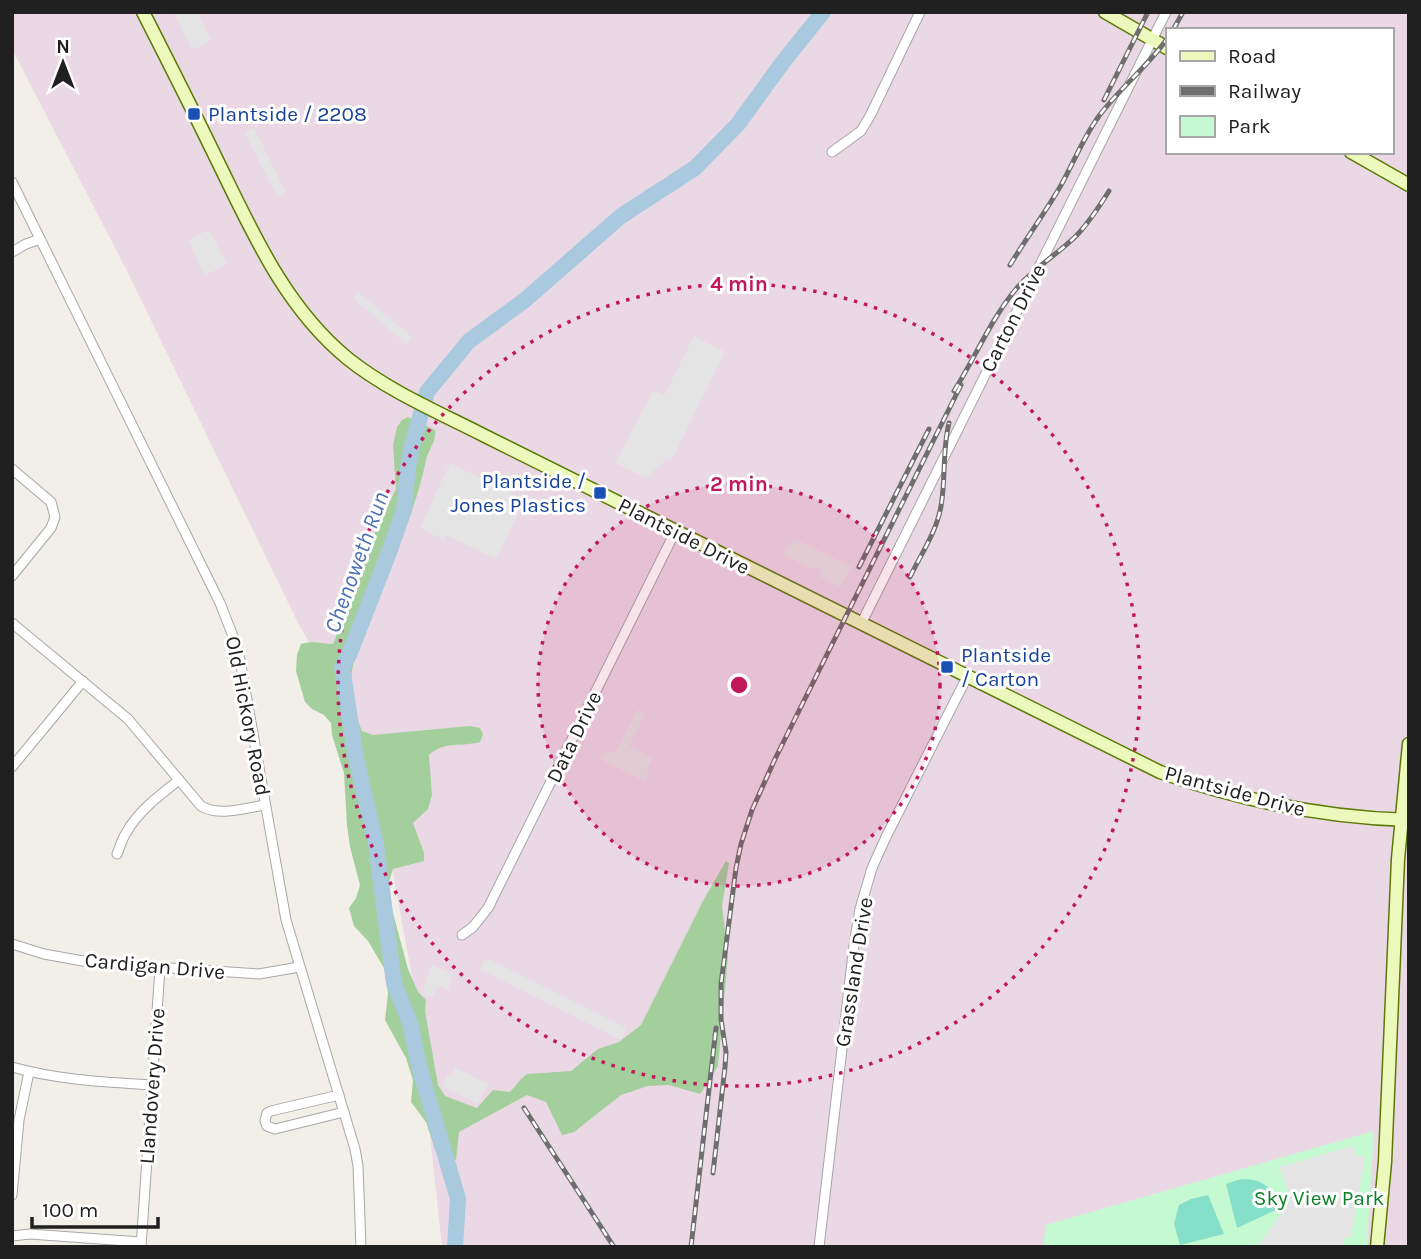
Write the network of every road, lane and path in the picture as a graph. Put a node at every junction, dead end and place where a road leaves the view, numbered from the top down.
1 (143, 12) edge
2 (920, 12) edge
3 (1105, 12) edge
4 (1166, 12) edge
5 (1152, 40) junction
6 (1166, 47) edge
7 (832, 152) dead end
8 (1355, 154) edge
9 (12, 182) edge
10 (1409, 185) edge
11 (40, 239) junction
12 (12, 252) edge
13 (12, 470) edge
14 (676, 531) junction
15 (12, 576) edge
16 (12, 623) edge
17 (861, 624) junction
18 (967, 677) junction
19 (83, 681) junction
20 (1409, 744) edge
21 (12, 767) edge
22 (179, 780) junction
23 (265, 805) junction
24 (1405, 820) edge
25 (117, 854) dead end
26 (462, 935) dead end
27 (12, 944) edge
28 (299, 967) junction
29 (160, 968) junction
30 (12, 1068) edge
31 (29, 1072) junction
32 (152, 1085) junction
33 (339, 1095) junction
34 (344, 1112) junction
35 (12, 1195) edge
36 (12, 1236) edge
37 (141, 1244) edge
38 (361, 1247) edge
39 (820, 1247) edge
40 (1377, 1247) edge

1 - 14 street, Plantside Drive
2 - 7 street
3 - 5 street
4 - 5 street, Carton Drive
5 - 6 street
5 - 17 street, Carton Drive
8 - 10 street
9 - 11 street, Old Hickory Road
11 - 12 street
11 - 23 street, Old Hickory Road
13 - 15 street
14 - 17 street, Plantside Drive
14 - 26 street, Data Drive
16 - 19 street
17 - 18 street, Plantside Drive
18 - 24 street, Plantside Drive
18 - 39 street, Grassland Drive
19 - 21 street
19 - 22 street
20 - 24 street
22 - 23 street
22 - 25 street
23 - 28 street, Old Hickory Road
24 - 40 street
27 - 29 street, Cardigan Drive
28 - 29 street, Cardigan Drive
28 - 33 street, Old Hickory Road
29 - 32 street, Llandovery Drive
30 - 31 street
31 - 32 street
31 - 35 street
32 - 37 street, Llandovery Drive
33 - 34 street, Old Hickory Road
33 - 34 street
34 - 38 street, Old Hickory Road
36 - 37 street

